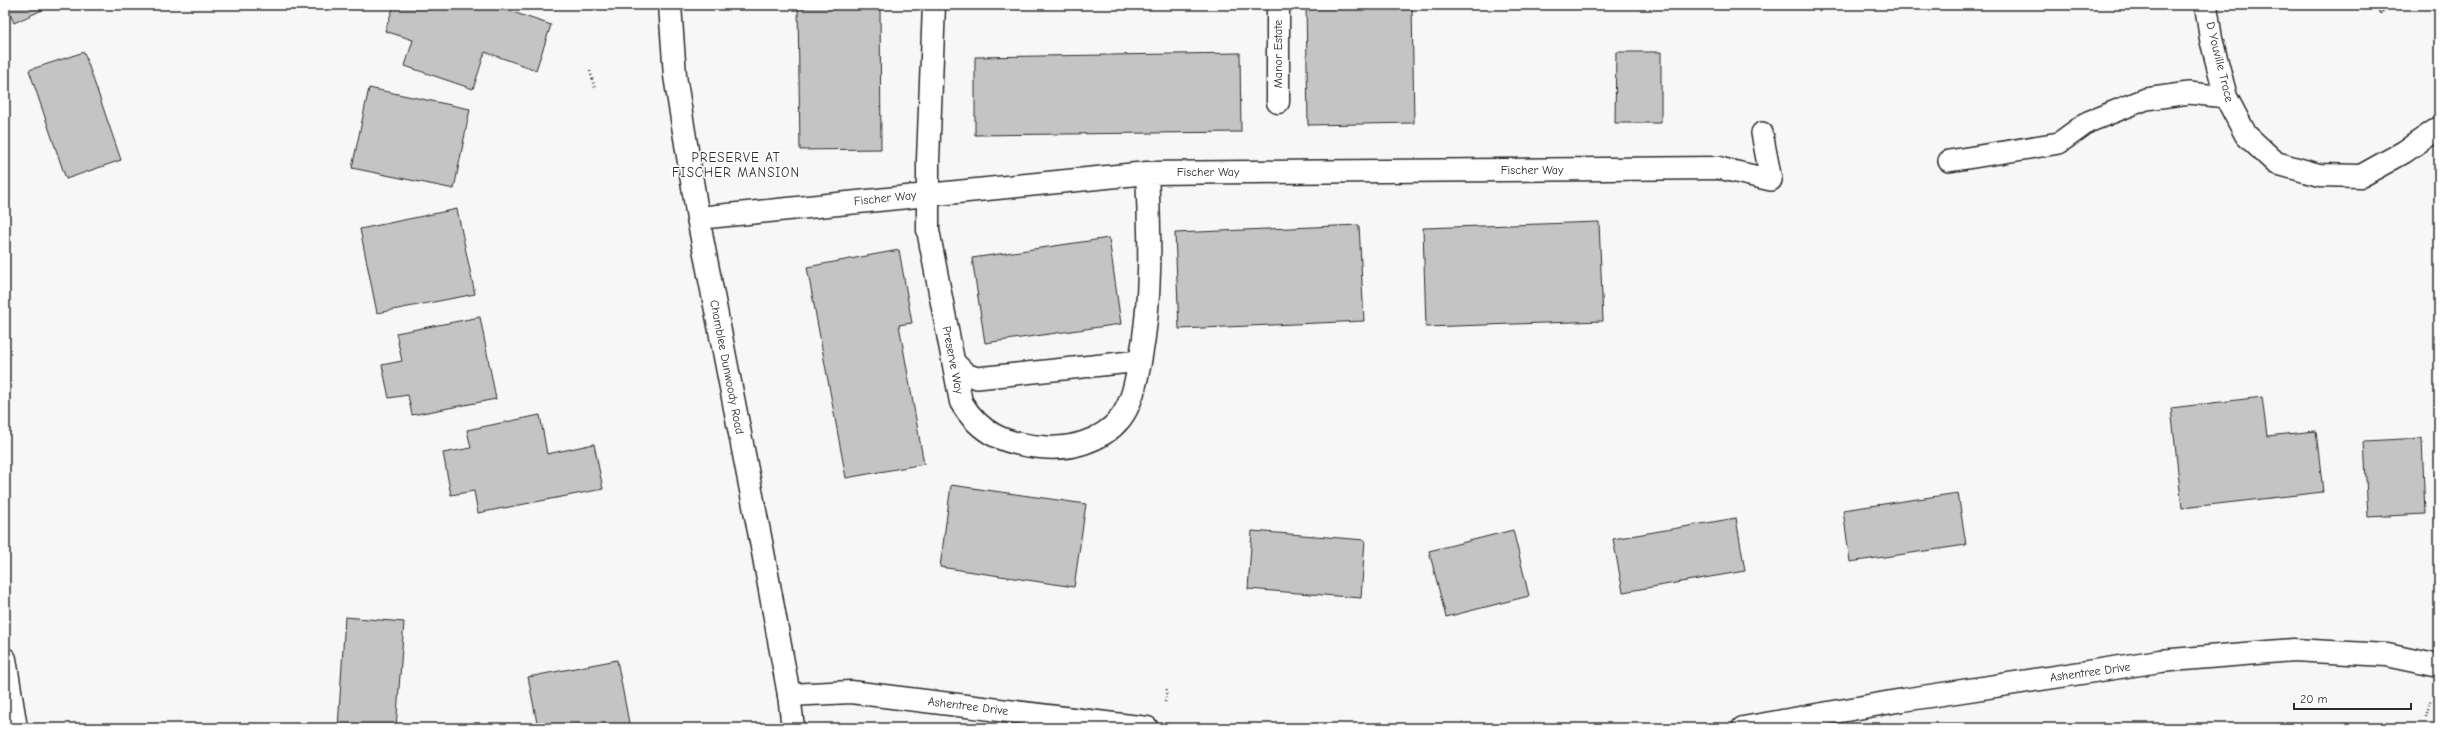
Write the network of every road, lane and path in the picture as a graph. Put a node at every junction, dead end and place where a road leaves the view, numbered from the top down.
1 (670, 5) edge
2 (934, 5) edge
3 (1278, 5) edge
4 (2206, 5) edge
5 (590, 71) dead end
6 (595, 89) dead end
7 (2226, 97) junction
8 (1278, 102) dead end
9 (2439, 128) edge
10 (1762, 133) dead end
11 (1949, 161) dead end
12 (1719, 168) joint
13 (1146, 173) junction
14 (927, 193) junction
15 (698, 218) junction
16 (953, 361) junction
17 (1140, 361) junction
18 (5, 659) edge
19 (2439, 666) edge
20 (789, 695) junction
21 (16, 728) edge
22 (793, 728) edge
23 (1147, 728) edge
24 (1743, 728) edge

1 - 15 street, Chamblee Dunwoody Road
2 - 14 street, Preserve Way
3 - 8 street, Manor Estate
4 - 7 street, D Youville Trace
5 - 6 path
7 - 9 street, D Youville Trace
7 - 11 lane
10 - 12 lane
12 - 13 street, Fischer Way
13 - 14 street, Fischer Way
13 - 17 street, Preserve Way
14 - 15 street, Fischer Way
14 - 16 street, Preserve Way
15 - 20 street, Chamblee Dunwoody Road
16 - 17 lane
16 - 17 street, Preserve Way
18 - 21 street
19 - 24 street, Ashentree Drive
20 - 22 street, Chamblee Dunwoody Road
20 - 23 street, Ashentree Drive

